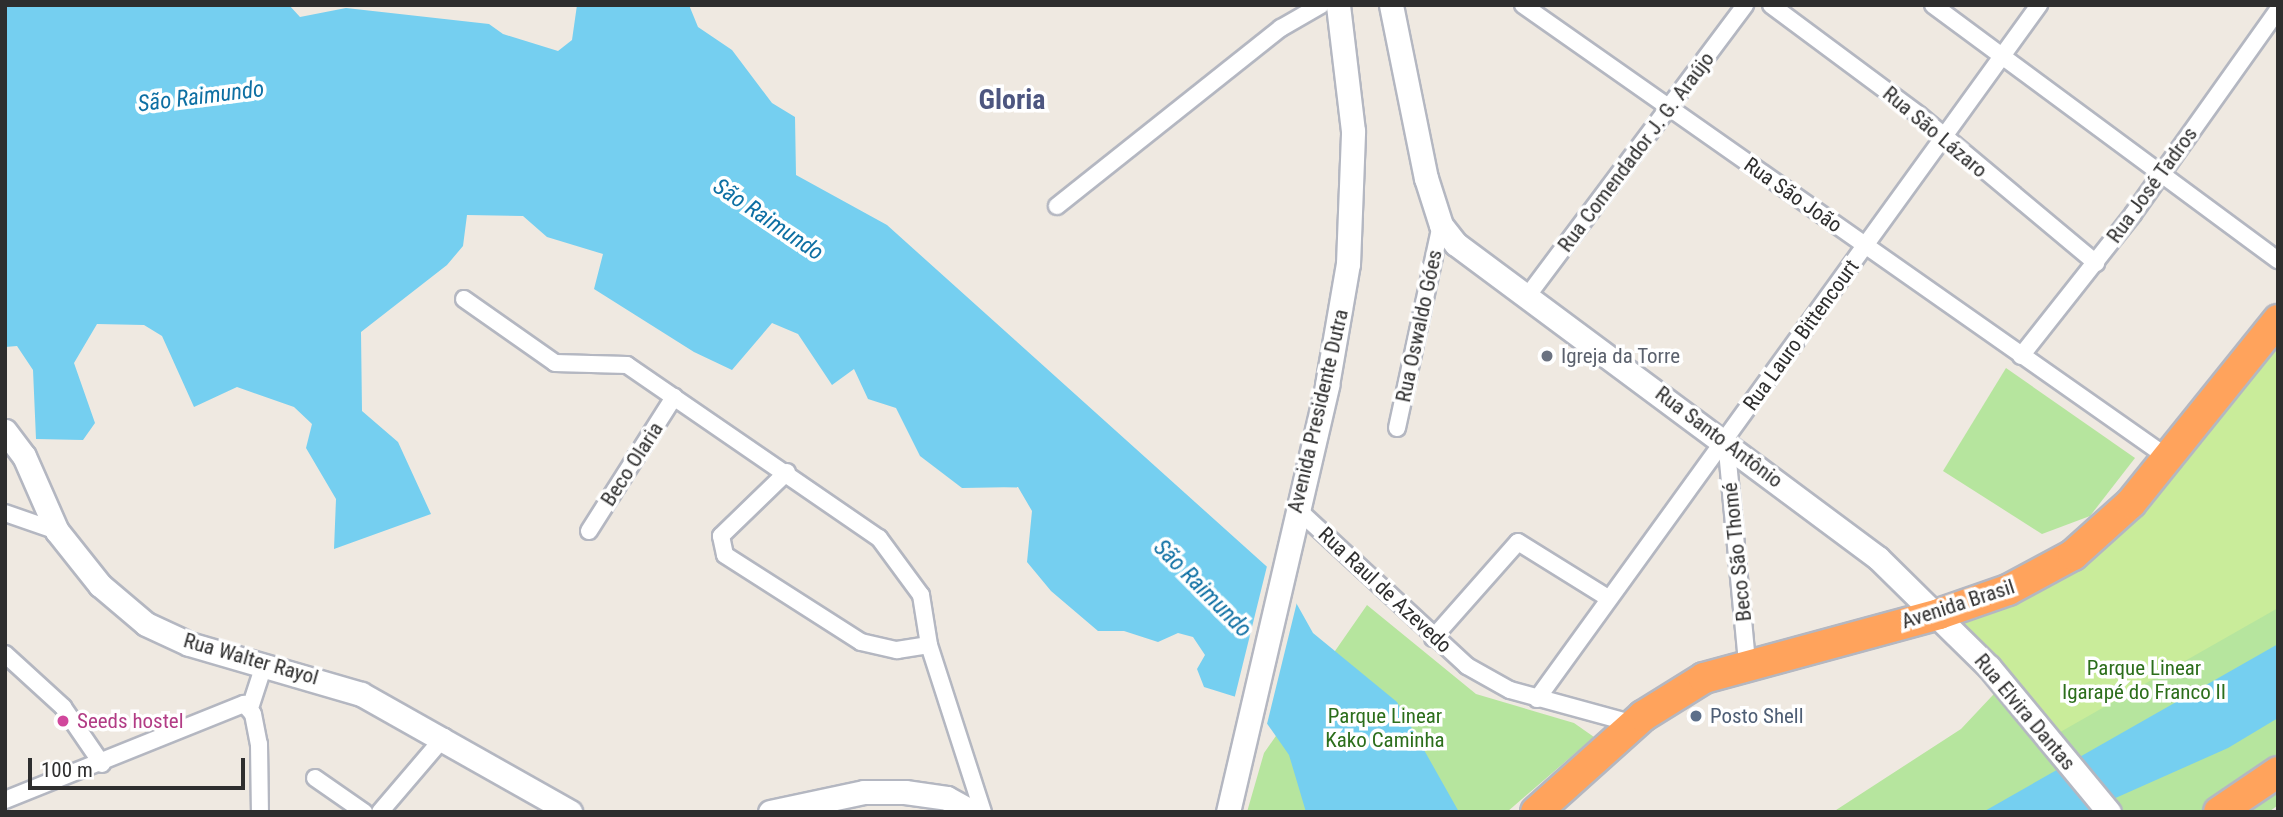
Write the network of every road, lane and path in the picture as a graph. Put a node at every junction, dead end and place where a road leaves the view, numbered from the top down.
1 (1321, 5) edge
2 (1338, 5) edge
3 (1382, 5) edge
4 (1391, 5) edge
5 (1523, 5) edge
6 (1745, 5) edge
7 (1771, 5) edge
8 (1933, 5) edge
9 (2039, 5) edge
10 (2278, 10) edge
11 (2002, 56) junction
12 (1404, 75) junction
13 (1671, 108) junction
14 (1942, 138) junction
15 (2163, 170) junction
16 (1058, 206) dead end
17 (1441, 225) junction
18 (1865, 246) junction
19 (2278, 260) edge
20 (2096, 263) junction
21 (1526, 298) junction
22 (464, 299) dead end
23 (2278, 320) edge
24 (2021, 356) junction
25 (674, 397) junction
26 (1397, 428) dead end
27 (5, 431) edge
28 (1726, 440) junction
29 (2167, 457) junction
30 (787, 472) junction
31 (1296, 508) junction
32 (5, 513) edge
33 (57, 531) junction
34 (589, 531) dead end
35 (1608, 598) junction
36 (1939, 614) junction
37 (1433, 639) junction
38 (929, 645) junction
39 (5, 654) edge
40 (1747, 664) junction
41 (264, 665) junction
42 (1537, 699) junction
43 (251, 711) junction
44 (1634, 724) junction
45 (444, 737) junction
46 (102, 764) junction
47 (2278, 772) edge
48 (315, 778) dead end
49 (5, 800) edge
50 (260, 812) edge
51 (364, 812) edge
52 (380, 812) edge
53 (570, 812) edge
54 (773, 812) edge
55 (972, 812) edge
56 (983, 812) edge
57 (1228, 812) edge
58 (1536, 812) edge
59 (2109, 812) edge
60 (2220, 812) edge

1 - 16 street
2 - 31 street, Avenida Presidente Dutra
3 - 12 street
4 - 12 street, Rua Santo Antônio
5 - 13 street, Rua São João
6 - 13 street, Rua Comendador J. G. Araújo
7 - 14 street, Rua São Lázaro
8 - 11 street
9 - 11 street, Rua Lauro Bittencourt
10 - 15 street, Rua José Tadros
11 - 14 street, Rua Lauro Bittencourt
11 - 15 street
12 - 17 street, Rua Santo Antônio
13 - 18 street, Rua São João
13 - 21 street, Rua Comendador J. G. Araújo
14 - 18 street, Rua Lauro Bittencourt
14 - 20 street, Rua São Lázaro
15 - 19 street
15 - 20 street, Rua José Tadros
17 - 21 street, Rua Santo Antônio
17 - 26 street, Rua Oswaldo Góes
18 - 24 street, Rua São João
18 - 28 street, Rua Lauro Bittencourt
20 - 24 street, Rua José Tadros
21 - 28 street, Rua Santo Antônio
22 - 25 street
23 - 29 highway, Avenida Brasil
24 - 29 street, Rua São João
25 - 30 street
25 - 34 street, Beco Olaria
27 - 33 street, Rua Walter Rayol
28 - 35 street, Rua Lauro Bittencourt
28 - 36 street, Rua Santo Antônio
28 - 40 street, Beco São Thomé
29 - 36 highway, Avenida Brasil
30 - 38 street
30 - 38 street
31 - 37 street, Rua Raul de Azevedo
31 - 57 street, Avenida Presidente Dutra
32 - 33 street
33 - 41 street, Rua Walter Rayol
35 - 37 street
35 - 42 street, Rua Lauro Bittencourt
36 - 40 highway, Avenida Brasil
36 - 59 street, Rua Elvira Dantas
37 - 42 street, Rua Raul de Azevedo
38 - 56 street
39 - 46 street
40 - 44 highway, Avenida Brasil
41 - 43 street
41 - 45 street, Rua Walter Rayol
42 - 44 street, Rua Raul de Azevedo
43 - 46 street
43 - 50 street
44 - 58 highway, Avenida Brasil
45 - 52 street
45 - 53 street, Rua Walter Rayol
46 - 49 street
47 - 60 highway
48 - 51 street
54 - 55 street

